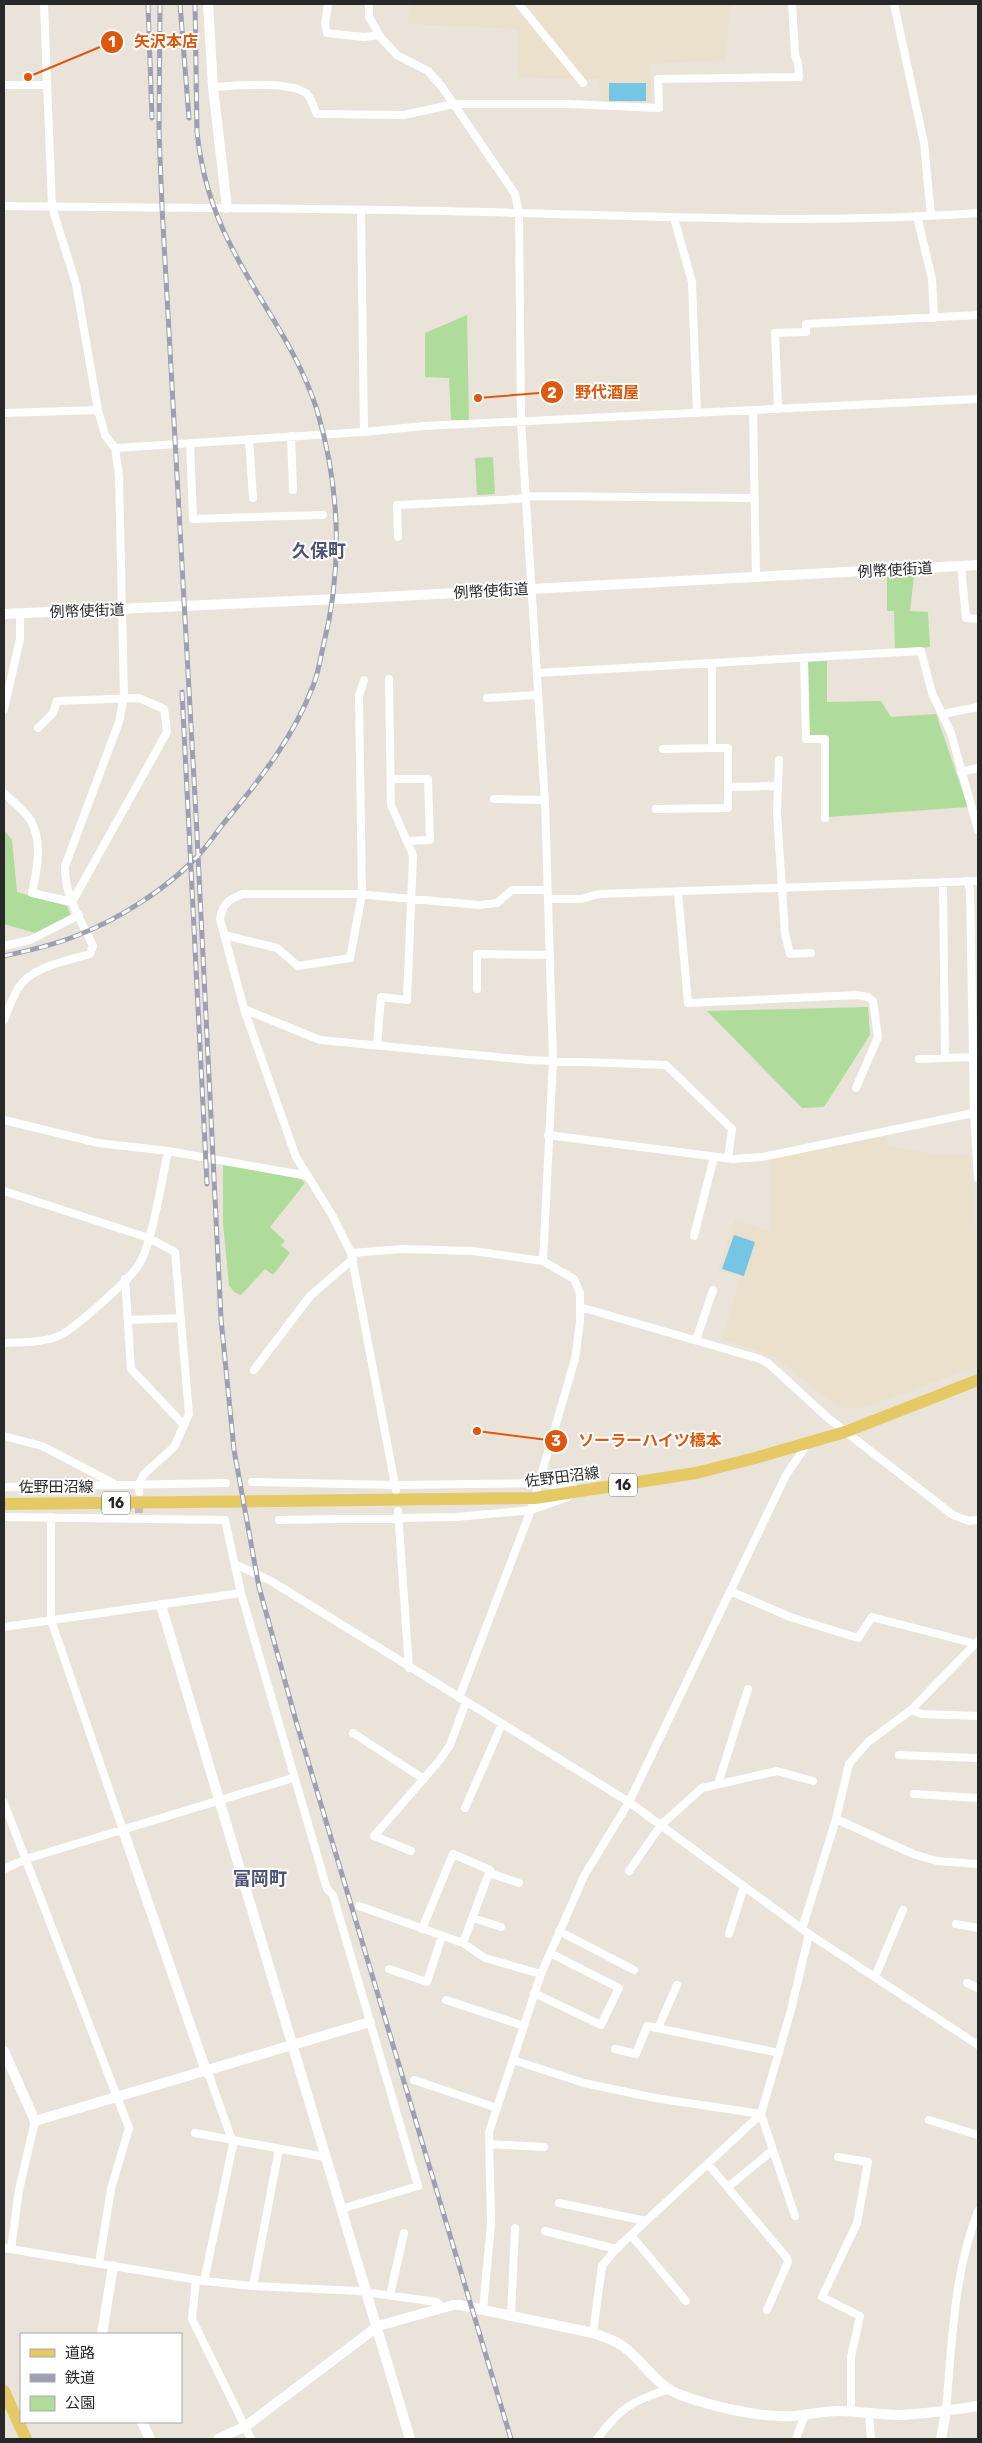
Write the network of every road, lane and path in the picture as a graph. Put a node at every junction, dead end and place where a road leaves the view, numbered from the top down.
1 (44, 4) edge
2 (208, 4) edge
3 (328, 4) edge
4 (369, 4) edge
5 (519, 4) edge
6 (792, 4) edge
7 (894, 4) edge
8 (379, 35) junction
9 (583, 83) dead end
10 (47, 85) junction
11 (4, 86) edge
12 (213, 87) junction
13 (454, 104) junction
14 (4, 206) edge
15 (52, 207) junction
16 (227, 208) junction
17 (361, 210) junction
18 (519, 213) junction
19 (978, 213) edge
20 (917, 216) junction
21 (931, 216) junction
22 (674, 218) junction
23 (978, 315) edge
24 (934, 318) junction
25 (978, 399) edge
26 (778, 409) junction
27 (98, 410) junction
28 (754, 410) junction
29 (4, 413) edge
30 (697, 413) junction
31 (521, 422) junction
32 (364, 432) junction
33 (291, 436) junction
34 (249, 439) junction
35 (190, 443) junction
36 (115, 448) junction
37 (293, 490) dead end
38 (525, 496) junction
39 (253, 498) dead end
40 (755, 498) junction
41 (324, 515) dead end
42 (398, 537) dead end
43 (978, 565) edge
44 (960, 566) junction
45 (756, 577) junction
46 (530, 589) junction
47 (122, 609) junction
48 (20, 613) junction
49 (4, 614) edge
50 (978, 619) edge
51 (804, 659) junction
52 (712, 663) junction
53 (537, 673) junction
54 (389, 679) dead end
55 (364, 680) dead end
56 (538, 695) junction
57 (124, 698) junction
58 (487, 698) dead end
59 (978, 707) edge
60 (4, 709) edge
61 (942, 714) junction
62 (38, 728) dead end
63 (712, 748) junction
64 (663, 750) dead end
65 (779, 760) dead end
66 (978, 768) edge
67 (961, 772) junction
68 (391, 779) junction
69 (778, 786) junction
70 (728, 787) junction
71 (4, 793) edge
72 (494, 799) dead end
73 (545, 800) junction
74 (656, 809) dead end
75 (825, 818) dead end
76 (978, 830) edge
77 (407, 841) junction
78 (967, 881) junction
79 (978, 881) edge
80 (943, 882) junction
81 (782, 887) junction
82 (678, 892) junction
83 (362, 894) junction
84 (548, 895) junction
85 (409, 900) junction
86 (72, 902) junction
87 (79, 915) junction
88 (224, 935) junction
89 (4, 946) edge
90 (811, 953) dead end
91 (550, 955) junction
92 (477, 989) dead end
93 (244, 1009) junction
94 (4, 1020) edge
95 (377, 1045) junction
96 (973, 1057) junction
97 (945, 1058) junction
98 (919, 1059) dead end
99 (553, 1060) junction
100 (856, 1088) dead end
101 (976, 1113) edge
102 (4, 1120) edge
103 (548, 1135) junction
104 (168, 1151) junction
105 (714, 1157) junction
106 (728, 1158) junction
107 (308, 1176) junction
108 (978, 1178) edge
109 (4, 1191) edge
110 (694, 1236) dead end
111 (149, 1238) junction
112 (352, 1256) junction
113 (542, 1261) junction
114 (125, 1279) junction
115 (713, 1290) dead end
116 (580, 1307) junction
117 (181, 1318) junction
118 (128, 1320) junction
119 (696, 1340) junction
120 (4, 1343) edge
121 (254, 1370) dead end
122 (978, 1380) edge
123 (184, 1425) junction
124 (845, 1432) junction
125 (4, 1436) edge
126 (809, 1443) junction
127 (252, 1482) dead end
128 (540, 1483) junction
129 (115, 1484) junction
130 (226, 1484) dead end
131 (4, 1486) edge
132 (396, 1487) junction
133 (139, 1488) junction
134 (589, 1490) junction
135 (4, 1504) edge
136 (533, 1504) junction
137 (398, 1514) junction
138 (4, 1517) edge
139 (51, 1517) junction
140 (280, 1520) dead end
141 (978, 1520) edge
142 (235, 1564) junction
143 (730, 1591) junction
144 (241, 1593) junction
145 (162, 1605) junction
146 (51, 1620) junction
147 (4, 1627) edge
148 (977, 1642) edge
149 (409, 1668) junction
150 (748, 1689) dead end
151 (462, 1700) junction
152 (911, 1710) junction
153 (978, 1716) edge
154 (502, 1724) junction
155 (353, 1733) dead end
156 (900, 1756) dead end
157 (978, 1758) edge
158 (293, 1778) junction
159 (424, 1779) junction
160 (813, 1781) dead end
161 (718, 1784) junction
162 (914, 1794) dead end
163 (978, 1798) edge
164 (219, 1801) junction
165 (629, 1802) junction
166 (4, 1803) edge
167 (465, 1808) dead end
168 (836, 1819) junction
169 (661, 1825) junction
170 (123, 1830) junction
171 (411, 1851) dead end
172 (26, 1859) junction
173 (978, 1864) edge
174 (4, 1869) edge
175 (629, 1871) dead end
176 (489, 1873) junction
177 (519, 1883) dead end
178 (744, 1886) junction
179 (359, 1906) dead end
180 (903, 1910) dead end
181 (472, 1918) junction
182 (956, 1924) dead end
183 (501, 1927) dead end
184 (978, 1928) edge
185 (422, 1929) junction
186 (559, 1931) junction
187 (806, 1931) junction
188 (729, 1934) dead end
189 (442, 1936) junction
190 (463, 1944) junction
191 (550, 1953) junction
192 (389, 1968) dead end
193 (634, 1970) dead end
194 (541, 1974) junction
195 (875, 1977) junction
196 (967, 1983) dead end
197 (677, 1985) dead end
198 (978, 1988) edge
199 (534, 1993) junction
200 (446, 2000) dead end
201 (370, 2022) junction
202 (524, 2026) junction
203 (658, 2028) junction
204 (292, 2045) junction
205 (978, 2045) edge
206 (615, 2049) dead end
207 (4, 2051) edge
208 (779, 2053) junction
209 (513, 2060) junction
210 (206, 2071) junction
211 (414, 2080) dead end
212 (118, 2096) junction
213 (497, 2108) junction
214 (762, 2114) junction
215 (929, 2120) dead end
216 (35, 2121) junction
217 (195, 2132) dead end
218 (978, 2135) edge
219 (233, 2140) junction
220 (489, 2144) junction
221 (544, 2148) dead end
222 (279, 2149) junction
223 (773, 2150) junction
224 (325, 2157) junction
225 (838, 2158) dead end
226 (708, 2164) junction
227 (728, 2188) junction
228 (559, 2203) dead end
229 (341, 2209) junction
230 (978, 2211) edge
231 (795, 2216) dead end
232 (646, 2221) junction
233 (515, 2228) dead end
234 (546, 2231) dead end
235 (404, 2232) dead end
236 (631, 2235) junction
237 (969, 2235) junction
238 (978, 2235) edge
239 (8, 2249) edge
240 (616, 2249) junction
241 (99, 2263) junction
242 (113, 2266) junction
243 (200, 2281) junction
244 (253, 2286) junction
245 (368, 2292) junction
246 (390, 2295) junction
247 (686, 2301) dead end
248 (442, 2308) junction
249 (483, 2310) junction
250 (767, 2310) dead end
251 (511, 2316) junction
252 (378, 2326) junction
253 (102, 2333) edge
254 (593, 2333) junction
255 (670, 2389) junction
256 (4, 2391) edge
257 (978, 2406) edge
258 (851, 2412) junction
259 (946, 2412) junction
260 (869, 2413) junction
261 (805, 2414) junction
262 (142, 2423) edge
263 (246, 2426) junction
264 (26, 2439) edge
265 (150, 2439) edge
266 (218, 2439) edge
267 (251, 2439) edge
268 (410, 2439) edge
269 (597, 2439) edge
270 (796, 2439) edge
271 (870, 2439) edge
272 (941, 2439) edge

1 - 10 street
2 - 12 street
3 - 8 street
4 - 8 street
5 - 9 street
6 - 13 street
7 - 21 street
8 - 13 street
10 - 11 street
10 - 15 street
12 - 13 street
12 - 16 street
13 - 18 street
14 - 15 street
15 - 16 street
15 - 27 street
16 - 17 street
17 - 18 street
17 - 32 street
18 - 22 street
18 - 31 street
19 - 21 street
20 - 21 street
20 - 22 street
20 - 24 street
22 - 30 street
23 - 24 street
24 - 26 street
25 - 26 street
26 - 28 street
27 - 29 street
27 - 36 street
28 - 30 street
28 - 40 street
30 - 31 street
31 - 32 street
31 - 38 street
32 - 33 street
33 - 34 street
33 - 37 street
34 - 35 street
34 - 39 street
35 - 36 street
35 - 41 street
36 - 47 street
38 - 40 street
38 - 42 street
38 - 46 street
40 - 45 street
43 - 44 street, 例幣使街道
44 - 45 street, 例幣使街道
44 - 50 street
45 - 46 street, 例幣使街道
46 - 47 street, 例幣使街道
46 - 53 street
47 - 48 street, 例幣使街道
47 - 57 street
48 - 49 street, 例幣使街道
48 - 60 street
51 - 52 street
51 - 61 street
51 - 75 street
52 - 53 street
52 - 63 street
53 - 56 street
54 - 68 street
55 - 83 street
56 - 58 street
56 - 73 street
57 - 62 street
57 - 86 street
57 - 86 street
59 - 61 street
61 - 67 street
63 - 64 street
63 - 70 street
65 - 69 street
66 - 67 street
67 - 76 street
68 - 77 street
68 - 77 street
69 - 70 street
69 - 81 street
70 - 74 street
71 - 86 street
72 - 73 street
73 - 84 street
77 - 85 street
78 - 79 street
78 - 80 street
78 - 96 street
80 - 81 street
80 - 97 street
81 - 82 street
81 - 90 street
82 - 84 street
82 - 100 street
83 - 85 street
83 - 88 street
83 - 88 street
84 - 85 street
84 - 91 street
85 - 95 street
86 - 87 street
87 - 89 street
87 - 94 street
88 - 93 street
91 - 92 street
91 - 99 street
93 - 95 street
93 - 107 street
95 - 99 street
96 - 97 street
96 - 101 street
97 - 98 street
99 - 103 street
99 - 106 street
101 - 106 street
101 - 108 street
102 - 104 street
103 - 105 street
103 - 113 street
104 - 107 street
104 - 111 street
105 - 106 street
105 - 110 street
107 - 112 street
109 - 111 street
111 - 114 street
111 - 117 street
112 - 113 street
112 - 121 street
112 - 132 street
113 - 116 street
114 - 118 street
114 - 120 street
115 - 119 street
116 - 119 street
116 - 128 street
117 - 118 street
117 - 123 street
118 - 123 street
119 - 124 street
122 - 124 main road, 佐野田沼線 / 16
123 - 133 street
124 - 126 main road, 佐野田沼線 / 16
124 - 141 street
125 - 129 street
126 - 134 main road, 佐野田沼線 / 16
126 - 143 street
127 - 132 street
128 - 132 street
128 - 134 street
128 - 136 street
129 - 131 street
129 - 133 street
130 - 133 street
134 - 136 main road, 佐野田沼線 / 16
135 - 136 main road, 佐野田沼線 / 16
136 - 137 street
136 - 151 street
137 - 140 street
137 - 149 street
138 - 139 street
139 - 142 street
139 - 146 street
142 - 144 street
142 - 149 street
143 - 148 street
143 - 165 street
144 - 145 street
144 - 158 street
145 - 146 street
145 - 164 street
146 - 147 street
146 - 170 street
148 - 152 street
149 - 151 street
150 - 161 street
151 - 154 street
151 - 159 street
152 - 153 street
152 - 168 street
154 - 165 street
154 - 167 street
155 - 159 street
156 - 157 street
158 - 164 street
158 - 201 street
159 - 171 street
160 - 161 street
161 - 169 street
162 - 163 street
164 - 170 street
164 - 204 street
165 - 169 street
165 - 186 street
166 - 172 street
168 - 173 street
168 - 187 street
169 - 175 street
169 - 178 street
170 - 172 street
170 - 210 street
172 - 174 street
172 - 212 street
176 - 177 street
176 - 181 street
176 - 185 street
178 - 187 street
178 - 188 street
179 - 185 street
180 - 195 street
181 - 183 street
181 - 190 street
182 - 184 street
185 - 189 street
186 - 191 street
186 - 193 street
187 - 195 street
187 - 208 street
189 - 190 street
189 - 192 street
190 - 194 street
191 - 194 street
191 - 199 street
194 - 199 street
195 - 205 street
196 - 198 street
197 - 203 street
199 - 202 street
200 - 202 street
201 - 204 street
201 - 229 street
202 - 209 street
203 - 206 street
203 - 208 street
204 - 210 street
204 - 224 street
207 - 216 street
208 - 214 street
209 - 213 street
209 - 214 street
210 - 212 street
210 - 219 street
211 - 213 street
212 - 216 street
212 - 241 street
213 - 220 street
214 - 223 street
214 - 226 street
215 - 218 street
216 - 239 street
217 - 219 street
219 - 222 street
219 - 243 street
220 - 221 street
220 - 249 street
222 - 224 street
222 - 244 street
223 - 227 street
223 - 231 street
224 - 229 street
225 - 258 street
226 - 227 street
226 - 232 street
227 - 250 street
228 - 232 street
229 - 245 street
230 - 237 street
232 - 236 street
233 - 251 street
234 - 240 street
235 - 246 street
236 - 240 street
236 - 247 street
237 - 238 street
237 - 259 street
239 - 241 street
240 - 254 street
241 - 242 street
242 - 243 street
242 - 253 street
243 - 244 street
243 - 263 street
244 - 245 street
245 - 246 street
245 - 252 street
246 - 248 street
248 - 249 street
248 - 252 street
249 - 251 street
251 - 254 street
252 - 263 street
252 - 268 street
254 - 255 street
255 - 261 street
255 - 269 street
256 - 264 main road
257 - 259 street
258 - 260 street
258 - 261 street
259 - 260 street
259 - 272 street
260 - 271 street
261 - 270 street
262 - 265 street
263 - 266 street
263 - 267 street

